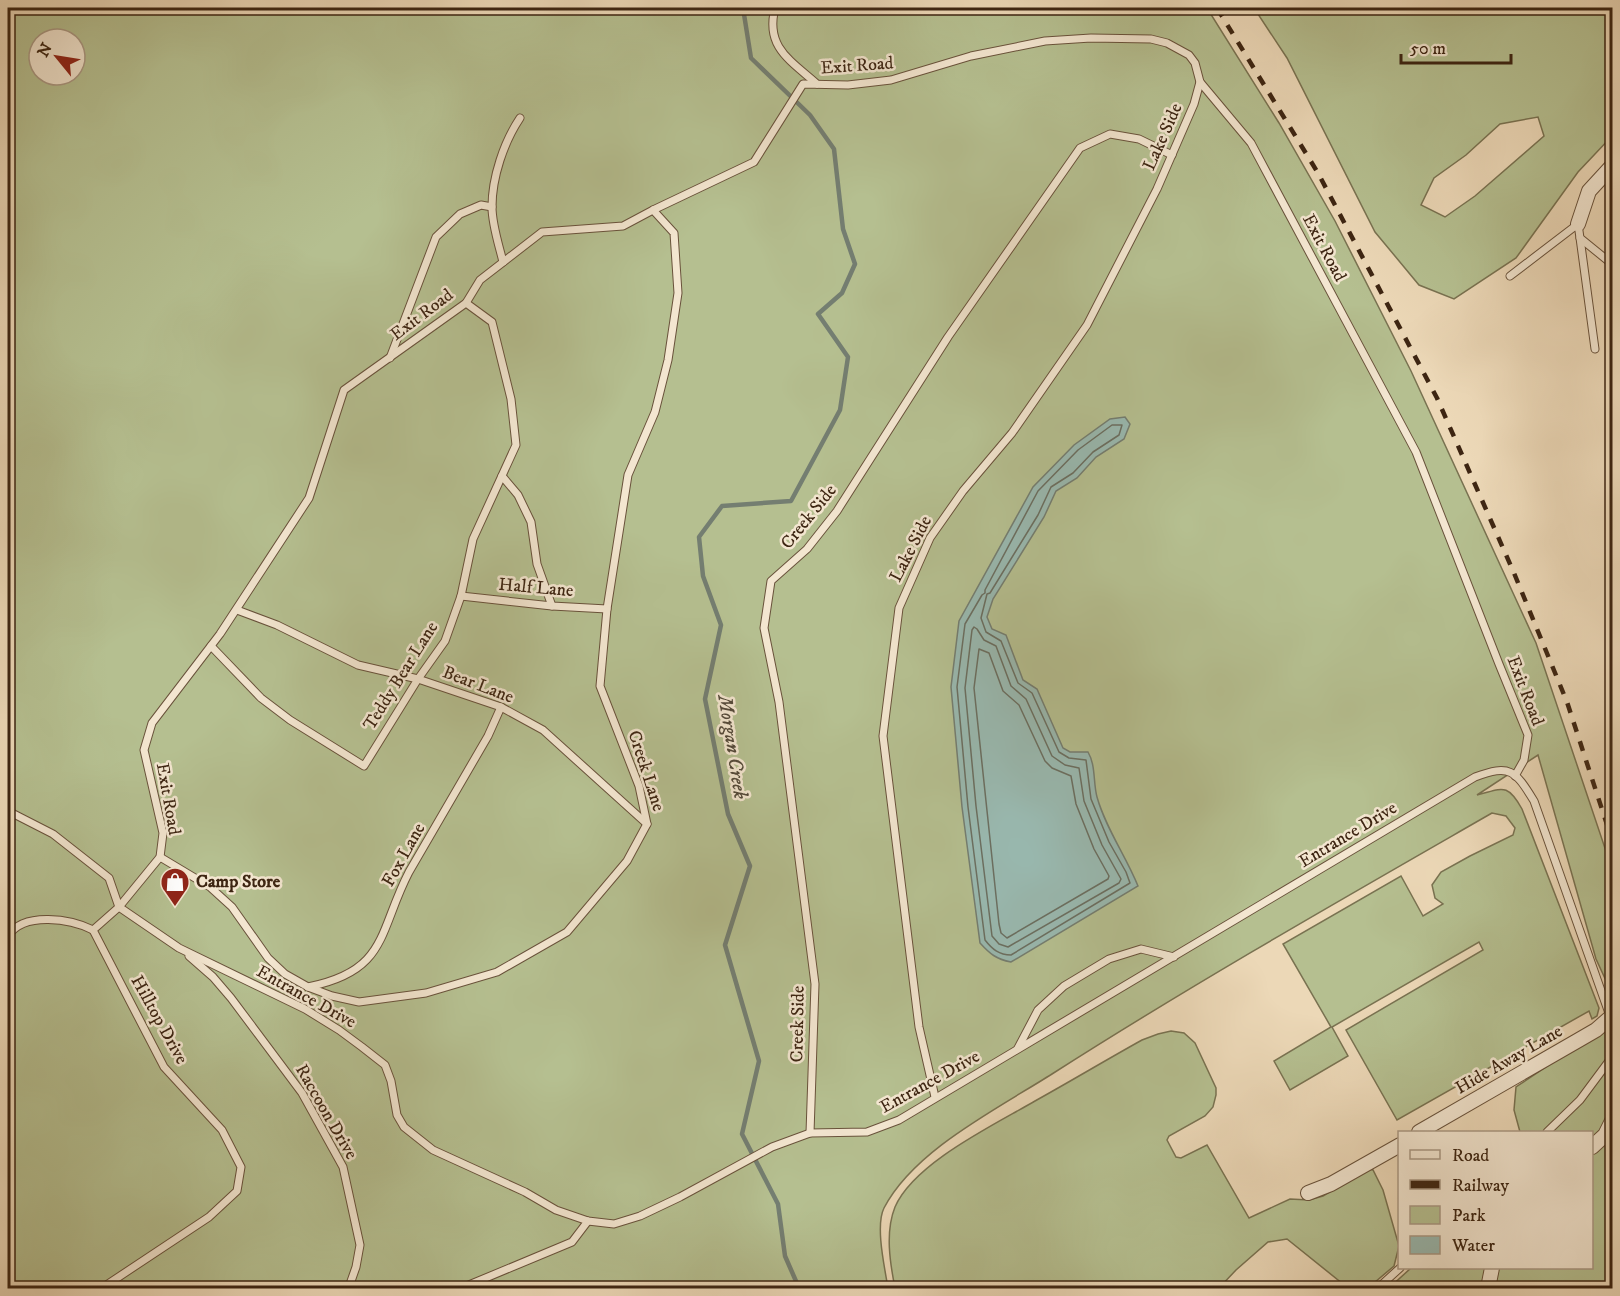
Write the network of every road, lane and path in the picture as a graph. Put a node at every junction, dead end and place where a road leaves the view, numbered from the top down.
1 (775, 8) edge
2 (1200, 82) junction
3 (817, 84) junction
4 (520, 118) dead end
5 (1172, 155) junction
6 (1612, 166) edge
7 (492, 207) junction
8 (653, 210) junction
9 (1579, 231) junction
10 (503, 262) junction
11 (1612, 264) edge
12 (1510, 276) dead end
13 (466, 303) junction
14 (1595, 349) dead end
15 (390, 358) junction
16 (501, 476) junction
17 (461, 596) junction
18 (552, 606) junction
19 (607, 609) junction
20 (237, 610) junction
21 (211, 646) junction
22 (418, 679) junction
23 (501, 707) junction
24 (1515, 776) junction
25 (8, 811) edge
26 (648, 824) junction
27 (160, 857) junction
28 (119, 907) junction
29 (93, 930) junction
30 (8, 936) edge
31 (179, 948) junction
32 (1174, 957) junction
33 (308, 987) junction
34 (1611, 1016) edge
35 (1018, 1049) junction
36 (1612, 1057) edge
37 (935, 1097) junction
38 (1612, 1121) edge
39 (1421, 1131) edge
40 (1548, 1131) edge
41 (810, 1133) junction
42 (1398, 1146) edge
43 (1593, 1146) edge
44 (1308, 1193) dead end
45 (588, 1221) junction
46 (1400, 1269) edge
47 (1492, 1269) edge
48 (102, 1288) edge
49 (349, 1288) edge
50 (448, 1288) edge
51 (1378, 1288) edge
52 (1488, 1288) edge

1 - 3 lane
2 - 3 lane, Exit Road
2 - 5 lane, Lake Side
2 - 24 lane, Exit Road
3 - 8 lane, Exit Road
4 - 7 lane
5 - 37 lane, Lake Side
5 - 41 lane, Creek Side
6 - 9 street
7 - 10 lane
7 - 15 lane
8 - 10 lane, Exit Road
8 - 19 lane, Creek Lane
9 - 11 lane
9 - 12 lane
9 - 14 lane
10 - 13 lane, Exit Road
13 - 15 lane, Exit Road
13 - 16 lane, Teddy Bear Lane
15 - 20 lane, Exit Road
16 - 17 lane, Teddy Bear Lane
16 - 18 lane
17 - 18 lane, Half Lane
17 - 22 lane, Teddy Bear Lane
18 - 19 lane, Half Lane
19 - 26 lane, Creek Lane
20 - 21 lane, Exit Road
20 - 22 lane, Bear Lane
21 - 22 lane, Teddy Bear Lane
21 - 27 lane, Exit Road
22 - 23 lane, Bear Lane
23 - 26 lane, Bear Lane
23 - 33 lane, Fox Lane
24 - 32 lane, Entrance Drive
24 - 34 lane
25 - 28 lane
26 - 33 lane, Creek Lane
27 - 28 lane, Exit Road
27 - 33 lane, Creek Lane
28 - 29 lane
28 - 31 lane, Entrance Drive
29 - 30 lane
29 - 48 lane, Hilltop Drive
31 - 45 lane, Entrance Drive
31 - 49 lane, Raccoon Drive
32 - 35 lane, Entrance Drive
32 - 35 lane
34 - 39 street, Hide Away Lane
35 - 37 lane, Entrance Drive
36 - 40 lane
37 - 41 lane, Entrance Drive
38 - 43 street
41 - 45 lane, Entrance Drive
42 - 44 street
45 - 50 lane
46 - 51 lane
47 - 52 street

